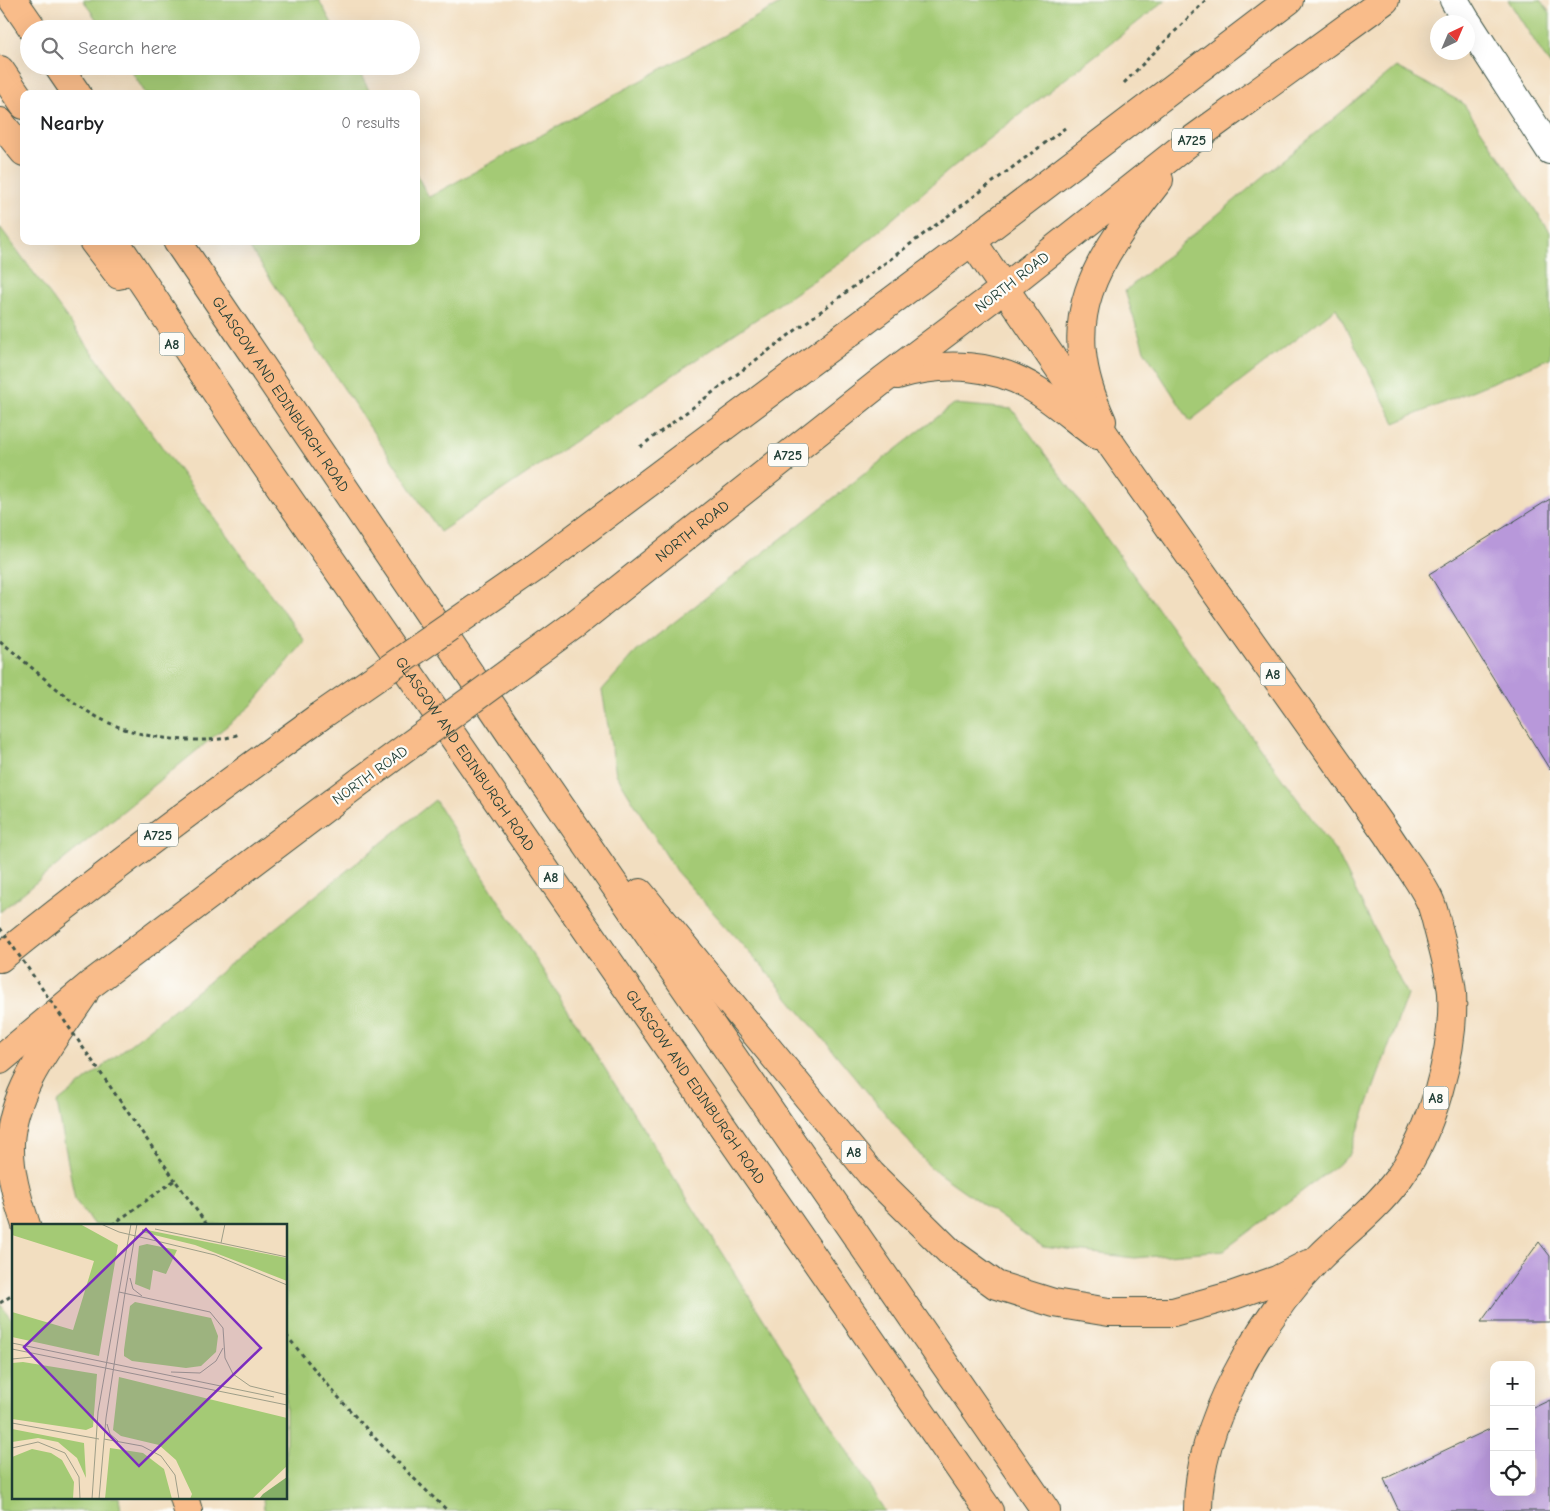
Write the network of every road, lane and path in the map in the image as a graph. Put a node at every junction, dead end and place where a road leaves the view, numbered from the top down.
1 (13, 0) edge
2 (1206, 0) edge
3 (1289, 0) edge
4 (1385, 0) edge
5 (1454, 0) edge
6 (1463, 15) edge
7 (27, 20) edge
8 (1475, 34) edge
9 (0, 70) edge
10 (64, 75) edge
11 (1122, 84) dead end
12 (74, 90) edge
13 (20, 99) edge
14 (0, 122) edge
15 (1070, 124) dead end
16 (1188, 143) junction
17 (20, 147) edge
18 (1550, 150) edge
19 (972, 241) junction
20 (96, 245) edge
21 (118, 245) edge
22 (179, 245) edge
23 (1005, 288) junction
24 (883, 380) junction
25 (252, 446) junction
26 (639, 448) dead end
27 (1115, 450) junction
28 (0, 640) edge
29 (247, 730) dead end
30 (516, 742) junction
31 (0, 928) edge
32 (0, 958) edge
33 (90, 985) junction
34 (0, 1060) edge
35 (175, 1180) junction
36 (0, 1194) edge
37 (24, 1224) edge
38 (25, 1224) edge
39 (113, 1224) edge
40 (206, 1224) edge
41 (1319, 1258) junction
42 (12, 1295) edge
43 (0, 1303) edge
44 (288, 1337) edge
45 (184, 1498) edge
46 (188, 1511) edge
47 (448, 1511) edge
48 (989, 1511) edge
49 (1046, 1511) edge
50 (1198, 1511) edge

1 - 7 main road
2 - 11 path
3 - 19 main road, A725
4 - 16 main road, NORTH ROAD / A725
5 - 6 street
8 - 18 street
9 - 13 main road
10 - 12 main road
14 - 17 main road
15 - 26 path
16 - 23 main road, NORTH ROAD / A725
16 - 27 main road, A725
19 - 23 main road, A8
19 - 32 main road, A725, bridge
20 - 25 main road, A8
21 - 25 main road, GLASGOW AND EDINBURGH ROAD / A8
22 - 30 main road, GLASGOW AND EDINBURGH ROAD / A8
23 - 24 main road, NORTH ROAD / A725
23 - 27 main road, A8
24 - 27 main road
24 - 33 main road, NORTH ROAD / A725, bridge
25 - 48 main road, GLASGOW AND EDINBURGH ROAD / A8
27 - 41 main road, A8
28 - 29 path
30 - 41 main road, A8
30 - 49 main road, GLASGOW AND EDINBURGH ROAD / A8
31 - 35 path, bridge
33 - 34 main road, NORTH ROAD / A725
33 - 38 main road
35 - 39 path
35 - 40 path
36 - 37 main road
41 - 50 main road, A8
42 - 43 path
44 - 47 path
45 - 46 main road

